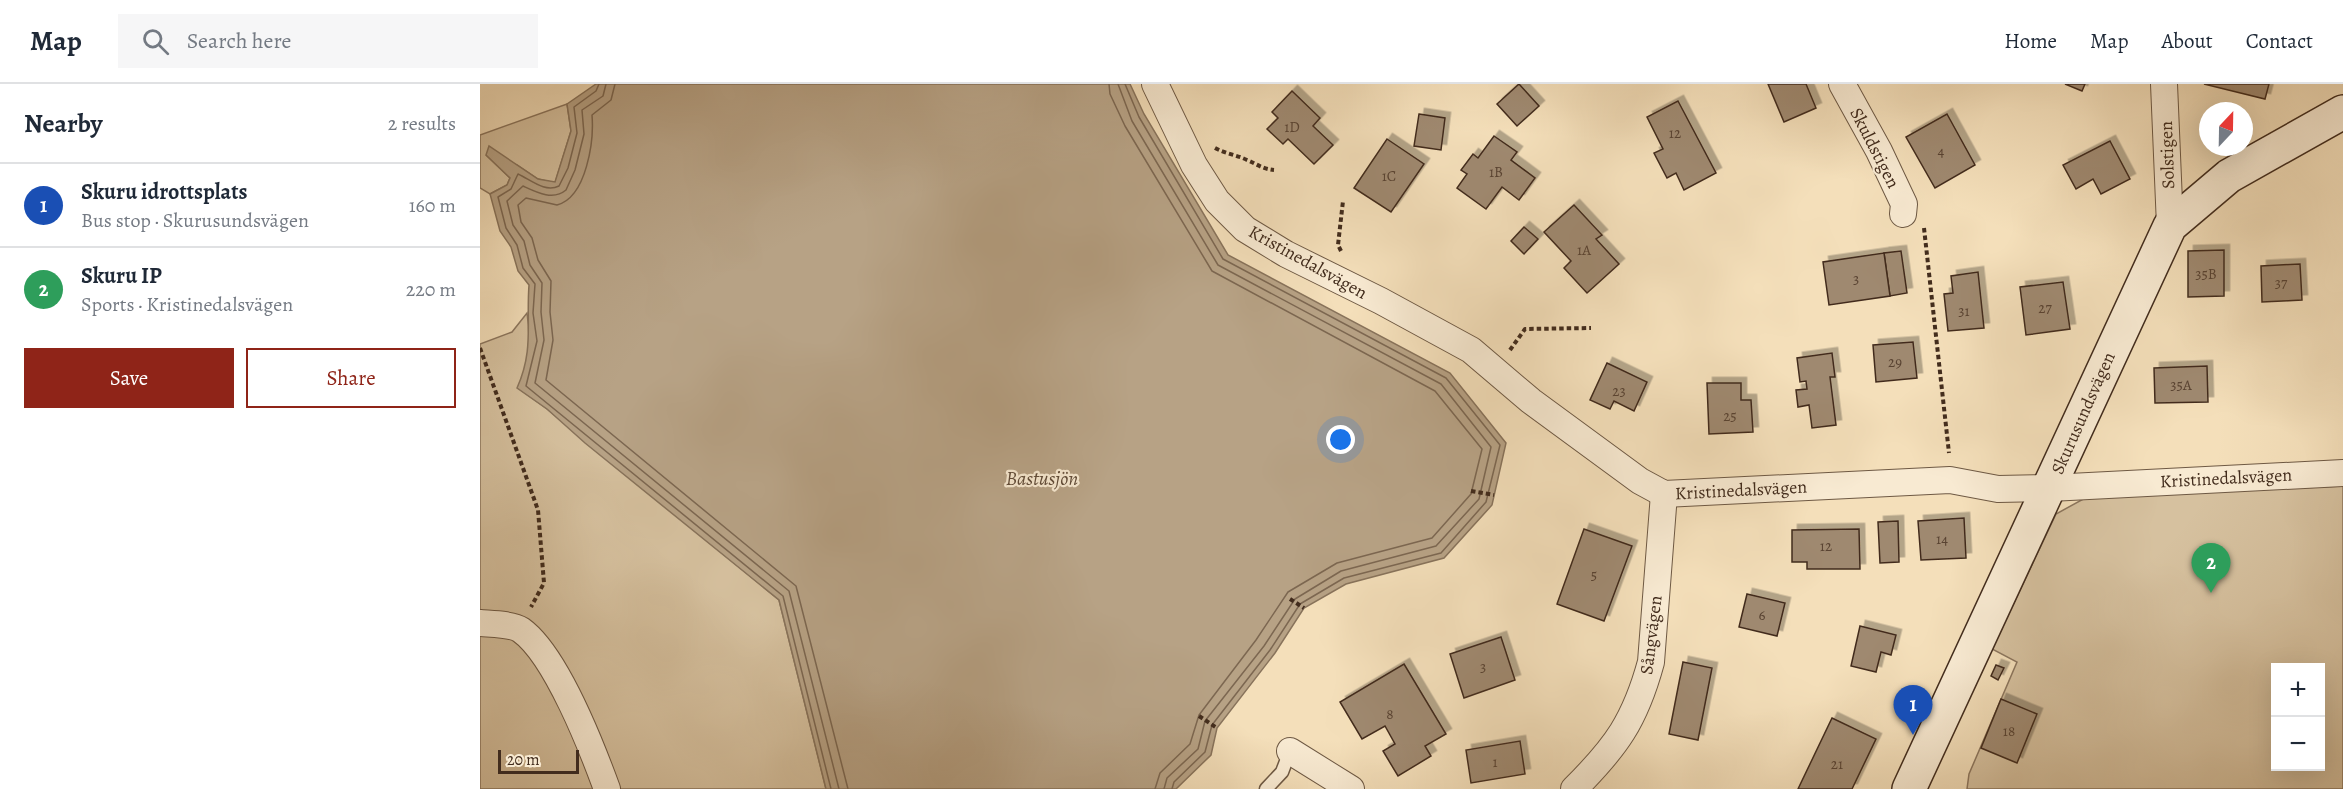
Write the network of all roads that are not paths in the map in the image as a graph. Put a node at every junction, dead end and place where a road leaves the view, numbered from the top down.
1 (1155, 84) edge
2 (1842, 84) edge
3 (2164, 84) edge
4 (2343, 112) edge
5 (1913, 219) road end
6 (2170, 226) junction
7 (2343, 473) edge
8 (2050, 488) junction
9 (1664, 494) junction
10 (480, 623) edge
11 (1290, 751) joint
12 (607, 789) edge
13 (1266, 789) edge
14 (1351, 789) edge
15 (1574, 789) edge
16 (1909, 789) edge

1 - 9 street, Kristinedalsvägen
2 - 5 street, Skuldstigen
3 - 6 street, Solstigen
4 - 6 street, Skurusundsvägen
6 - 8 street, Skurusundsvägen
7 - 8 street, Kristinedalsvägen
8 - 9 street, Kristinedalsvägen
8 - 16 street, Skurusundsvägen
9 - 15 street, Sångvägen
10 - 12 street
11 - 13 lane
11 - 14 street

